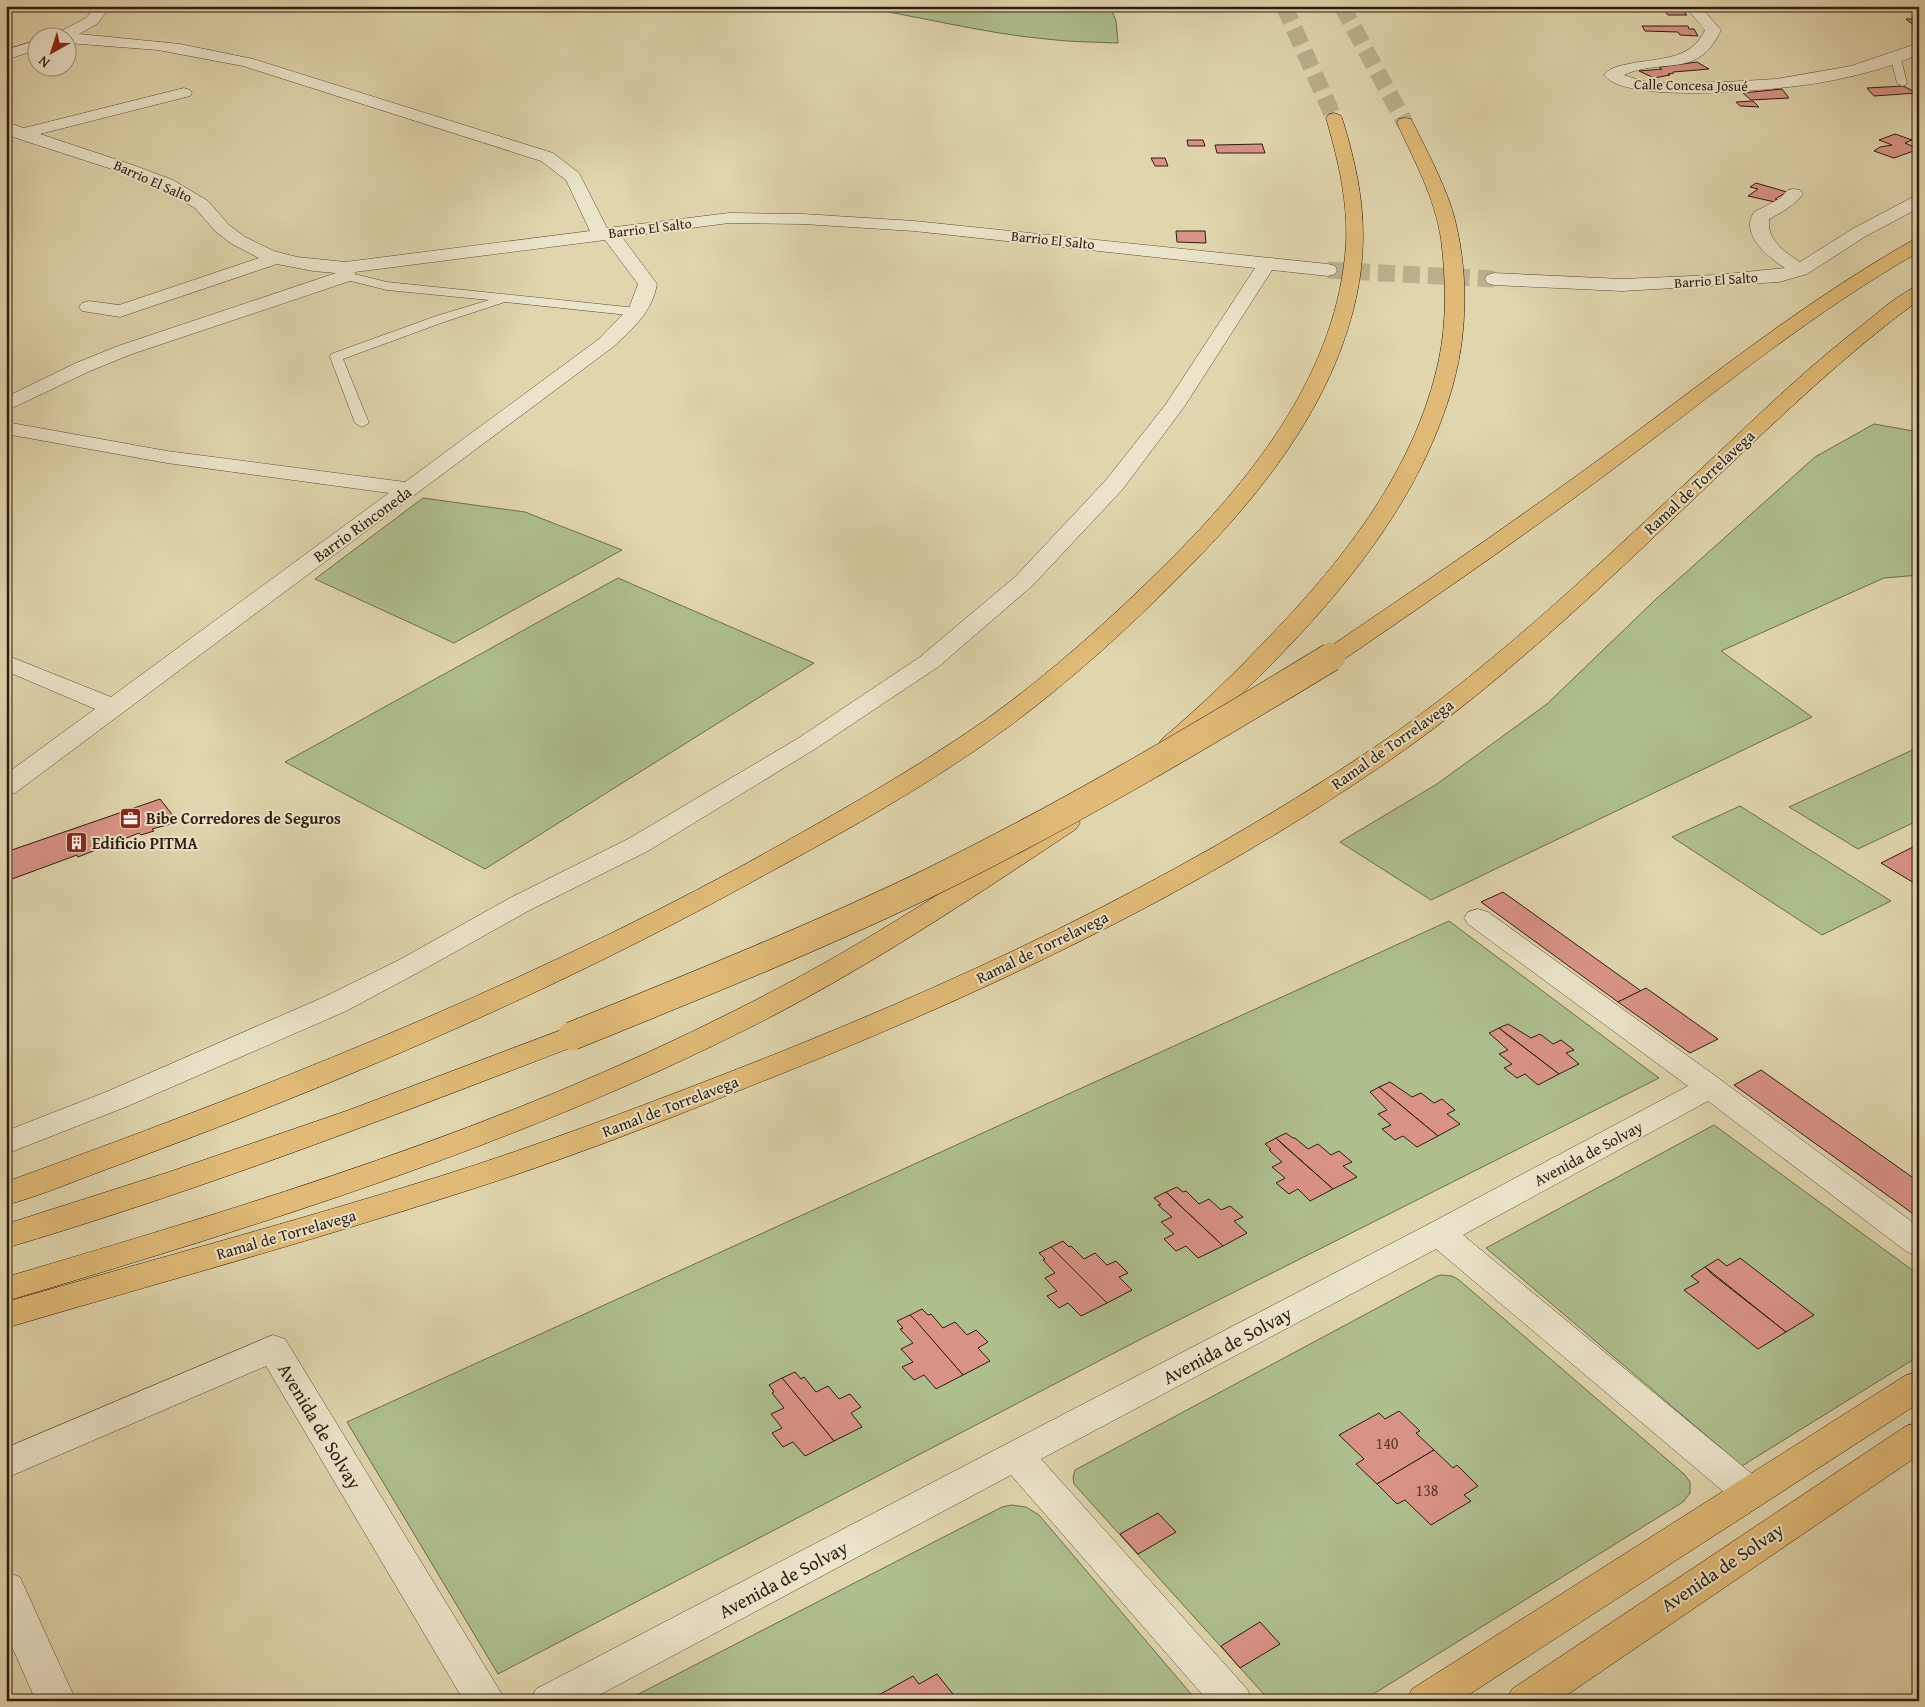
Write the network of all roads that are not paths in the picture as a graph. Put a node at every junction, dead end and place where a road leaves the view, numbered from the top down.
1 (104, 6) edge
2 (1692, 6) edge
3 (78, 29) edge
4 (78, 39) edge
5 (28, 47) edge
6 (1919, 48) edge
7 (6, 55) edge
8 (1896, 59) junction
9 (1902, 83) dead end
10 (184, 93) dead end
11 (1334, 118) tunnel mouth
12 (1405, 123) tunnel mouth
13 (14, 131) edge
14 (1794, 194) dead end
15 (1919, 202) edge
16 (605, 233) junction
17 (1919, 244) edge
18 (276, 258) junction
19 (1266, 265) junction
20 (1328, 270) tunnel mouth
21 (1800, 270) junction
22 (346, 272) junction
23 (1494, 279) tunnel mouth
24 (1919, 291) edge
25 (508, 299) junction
26 (89, 308) dead end
27 (637, 312) junction
28 (6, 405) edge
29 (362, 424) dead end
30 (6, 428) edge
31 (410, 488) junction
32 (6, 662) edge
33 (113, 707) junction
34 (6, 787) edge
35 (1478, 918) dead end
36 (1710, 1087) junction
37 (6, 1143) edge
38 (6, 1194) edge
39 (1439, 1233) junction
40 (6, 1236) edge
41 (1919, 1244) edge
42 (6, 1289) edge
43 (6, 1315) edge
44 (1919, 1385) edge
45 (1919, 1436) edge
46 (1016, 1456) junction
47 (6, 1464) edge
48 (1750, 1494) junction
49 (6, 1588) edge
50 (56, 1701) edge
51 (486, 1701) edge
52 (550, 1701) edge
53 (1233, 1701) edge
54 (1426, 1701) edge
55 (1526, 1701) edge

1 - 3 street
2 - 8 street, Calle Concesa Josué
4 - 16 street
5 - 7 street
6 - 8 street, Calle Concesa Josué
8 - 9 lane
10 - 13 street
11 - 38 highway
12 - 42 highway
13 - 18 street, Barrio El Salto
14 - 21 street
15 - 21 street, Barrio El Salto
16 - 19 street, Barrio El Salto
16 - 22 street, Barrio El Salto
16 - 27 street, Barrio Rinconeda
17 - 40 highway, bridge
18 - 22 street, Barrio El Salto
18 - 26 street
19 - 20 street, Barrio El Salto
19 - 37 street
21 - 23 street, Barrio El Salto
22 - 25 lane
22 - 28 street
24 - 43 highway, Ramal de Torrelavega
25 - 27 lane
25 - 29 lane
27 - 31 street, Barrio Rinconeda
30 - 31 street
31 - 33 street, Barrio Rinconeda
32 - 33 street
33 - 34 street, Barrio Rinconeda
35 - 36 street
36 - 39 street, Avenida de Solvay
36 - 41 street
39 - 46 street, Avenida de Solvay
39 - 48 street
44 - 48 highway
45 - 55 highway, Avenida de Solvay
46 - 52 street, Avenida de Solvay
46 - 53 street
47 - 51 street, Avenida de Solvay
48 - 54 highway
49 - 50 street

